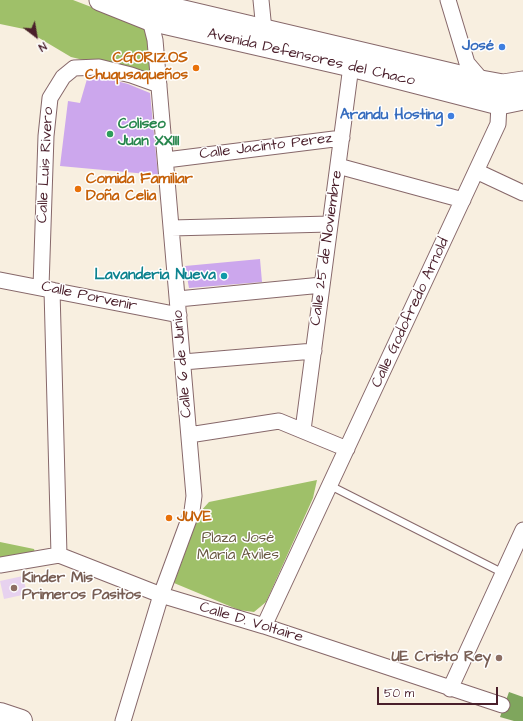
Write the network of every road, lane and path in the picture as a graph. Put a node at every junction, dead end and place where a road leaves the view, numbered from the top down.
1 (100, 0) edge
2 (138, 0) edge
3 (261, 0) edge
4 (448, 0) edge
5 (150, 20) junction
6 (264, 30) junction
7 (351, 66) junction
8 (481, 81) junction
9 (523, 82) edge
10 (159, 85) junction
11 (523, 99) edge
12 (499, 104) junction
13 (342, 138) junction
14 (166, 160) junction
15 (338, 166) junction
16 (476, 171) junction
17 (523, 193) edge
18 (463, 200) junction
19 (330, 224) junction
20 (171, 228) junction
21 (0, 280) edge
22 (322, 285) junction
23 (46, 288) junction
24 (178, 299) junction
25 (179, 315) junction
26 (314, 352) junction
27 (183, 362) junction
28 (303, 430) junction
29 (189, 435) junction
30 (348, 449) junction
31 (329, 485) junction
32 (523, 530) edge
33 (59, 555) junction
34 (518, 555) edge
35 (0, 565) edge
36 (503, 573) junction
37 (161, 595) junction
38 (264, 626) junction
39 (450, 689) junction
40 (502, 705) dead end
41 (0, 714) edge
42 (21, 721) edge
43 (123, 721) edge

1 - 5 street, Avenida Defensores del Chaco
2 - 5 street, Calle 6 de Junio
2 - 6 street, Avenida Defensores del Chaco
3 - 6 street
4 - 8 street
5 - 7 street, Avenida Defensores del Chaco
5 - 10 street, Calle 6 de Junio
6 - 8 street, Avenida Defensores del Chaco
7 - 12 street, Avenida Defensores del Chaco
7 - 13 street, Calle 25 de Noviembre
8 - 9 street, Avenida Defensores del Chaco
8 - 12 street
10 - 14 street, Calle 6 de Junio
10 - 23 street, Calle Luis Rivero
11 - 12 street, Avenida Defensores del Chaco
12 - 16 street, Calle Godofredo Arnold
13 - 14 street, Calle Jacinto Perez
13 - 15 street, Calle 25 de Noviembre
14 - 20 street, Calle 6 de Junio
15 - 18 street, Calle Jacinto Perez
15 - 19 street, Calle 25 de Noviembre
16 - 17 street
16 - 18 street, Calle Godofredo Arnold
18 - 30 street, Calle Godofredo Arnold
19 - 20 street
19 - 22 street, Calle 25 de Noviembre
20 - 24 street, Calle 6 de Junio
21 - 23 street, Calle Porvenir
22 - 24 street
22 - 26 street, Calle 25 de Noviembre
23 - 25 street, Calle Porvenir
23 - 33 street, Calle Luis Rivero
24 - 25 street, Calle 6 de Junio
25 - 27 street, Calle 6 de Junio
26 - 27 street
26 - 28 street, Calle 25 de Noviembre
27 - 29 street, Calle 6 de Junio
28 - 29 street
28 - 30 street
29 - 37 street, Calle 6 de Junio
30 - 31 street, Calle Godofredo Arnold
31 - 36 lane
31 - 38 street, Calle Godofredo Arnold
32 - 34 street
33 - 35 street
33 - 37 street, Calle D. Voltaire
34 - 36 street
36 - 39 street
37 - 38 street, Calle D. Voltaire
37 - 43 street, Calle 6 de Junio
38 - 39 street, Calle D. Voltaire
39 - 40 street, Calle D. Voltaire
41 - 42 highway

